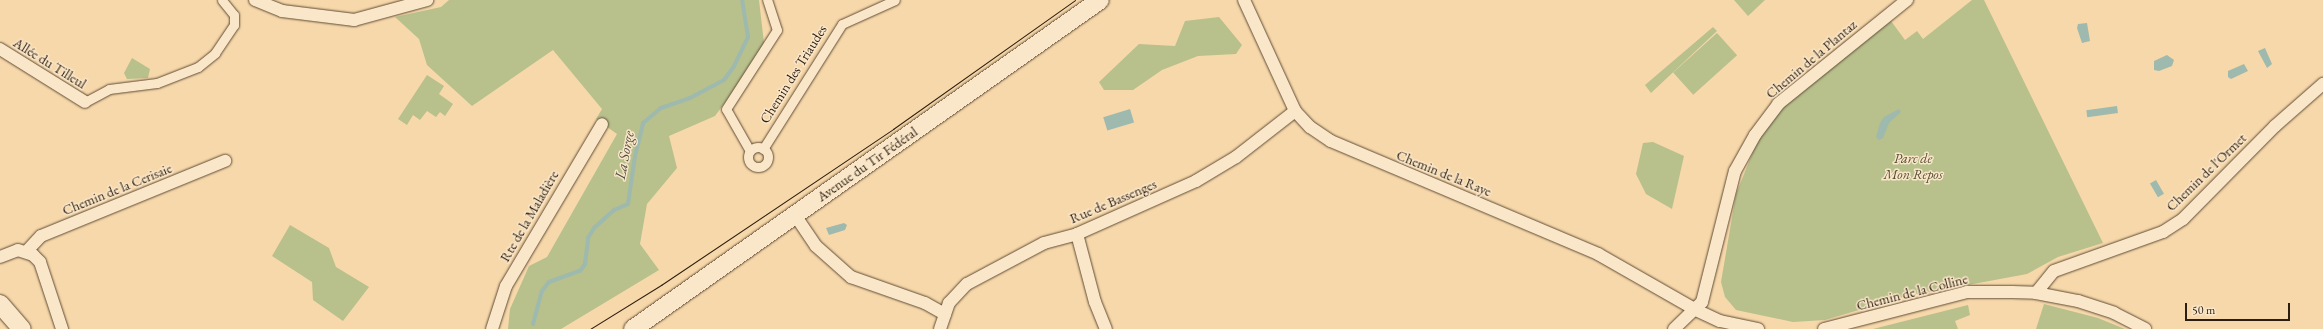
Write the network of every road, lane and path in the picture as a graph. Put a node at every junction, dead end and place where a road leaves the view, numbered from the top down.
1 (222, 0) edge
2 (255, 0) edge
3 (427, 0) edge
4 (767, 0) edge
5 (895, 0) edge
6 (1100, 0) edge
7 (1244, 0) edge
8 (1907, 0) edge
9 (0, 49) edge
10 (2323, 84) edge
11 (85, 102) joint
12 (1295, 111) junction
13 (602, 124) dead end
14 (763, 148) junction
15 (750, 150) junction
16 (225, 161) dead end
17 (795, 215) junction
18 (1077, 234) junction
19 (26, 252) junction
20 (0, 257) edge
21 (2036, 293) junction
22 (0, 304) edge
23 (1696, 310) junction
24 (945, 314) junction
25 (15, 327) edge
26 (62, 329) edge
27 (492, 329) edge
28 (633, 329) edge
29 (940, 329) edge
30 (1106, 329) edge
31 (1674, 329) edge
32 (1758, 329) edge
33 (1824, 329) edge
34 (2145, 329) edge

1 - 11 street
2 - 3 street
4 - 15 street
5 - 14 street, Chemin des Triaudes
6 - 17 main road, Avenue du Tir Fédéral
7 - 12 street, Chemin de la Raye
8 - 23 street, Chemin de la Plantaz
9 - 11 street, Allée du Tilleul
10 - 21 street, Chemin de l'Ormet
12 - 18 street, Rue de Bassenges
12 - 23 street, Chemin de la Raye
13 - 27 street, Rte de la Maladière
14 - 15 street
14 - 15 street
16 - 19 street, Chemin de la Cerisaie
17 - 24 street
17 - 28 main road, Avenue du Tir Fédéral
18 - 24 street, Rue de Bassenges
18 - 30 street
19 - 20 street
19 - 26 street
21 - 33 street, Chemin de la Colline
21 - 34 street, Chemin de la Colline
22 - 25 main road
23 - 31 street
23 - 32 street
24 - 29 street, Rue de Bassenges

